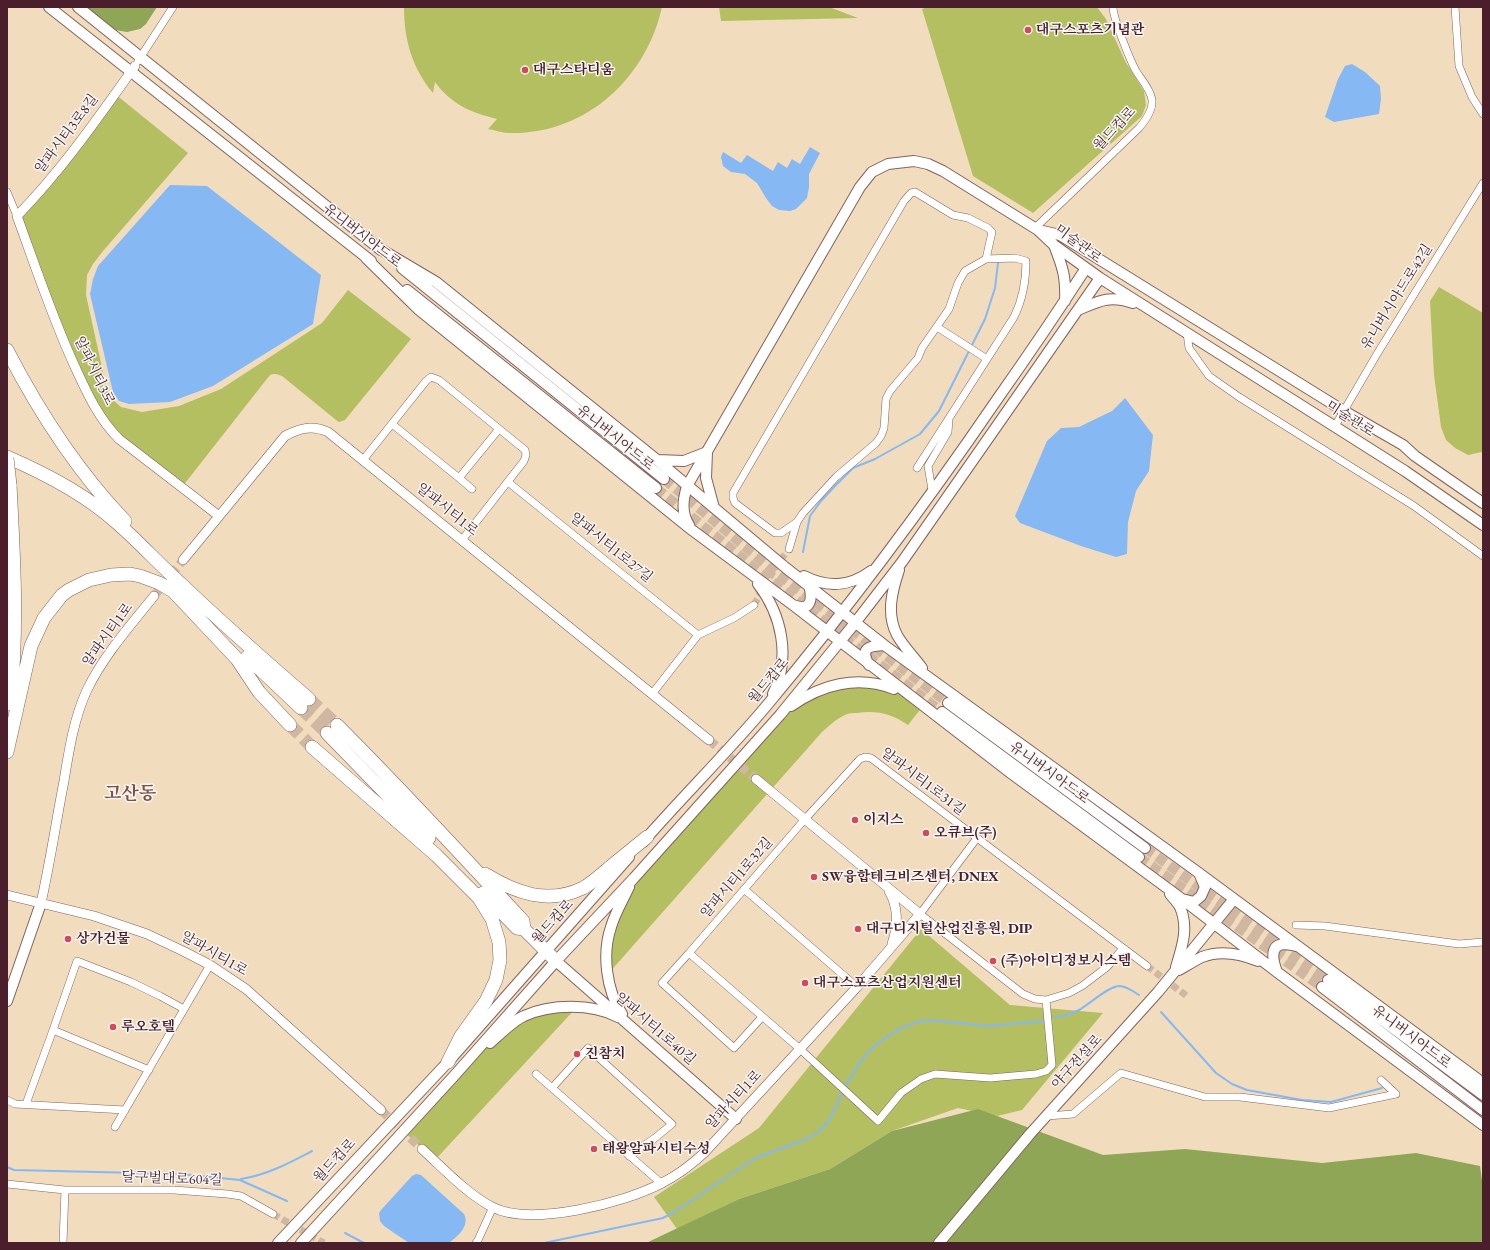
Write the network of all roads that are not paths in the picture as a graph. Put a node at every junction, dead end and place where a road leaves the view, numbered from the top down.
1 (49, 7) edge
2 (78, 7) edge
3 (173, 7) edge
4 (1106, 7) edge
5 (1455, 7) edge
6 (1113, 9) edge
7 (136, 65) junction
8 (1483, 114) edge
9 (1483, 183) edge
10 (7, 192) edge
11 (17, 216) junction
12 (1036, 229) junction
13 (1054, 246) junction
14 (377, 247) junction
15 (366, 258) junction
16 (986, 259) junction
17 (1086, 268) junction
18 (1100, 278) junction
19 (1065, 302) junction
20 (1078, 310) junction
21 (1167, 320) junction
22 (937, 327) junction
23 (1187, 333) junction
24 (7, 350) edge
25 (987, 359) junction
26 (1344, 411) junction
27 (949, 417) junction
28 (392, 424) junction
29 (1334, 426) junction
30 (499, 429) junction
31 (707, 452) junction
32 (7, 458) edge
33 (363, 460) junction
34 (657, 460) junction
35 (7, 465) edge
36 (918, 468) dead end
37 (459, 478) junction
38 (664, 479) tunnel mouth
39 (941, 480) junction
40 (508, 482) junction
41 (930, 483) junction
42 (687, 486) junction
43 (656, 488) tunnel mouth
44 (472, 489) dead end
45 (931, 494) junction
46 (1483, 503) edge
47 (714, 508) junction
48 (219, 516) junction
49 (797, 522) junction
50 (1483, 525) edge
51 (692, 530) junction
52 (462, 540) junction
53 (789, 549) tunnel mouth
54 (1483, 556) edge
55 (183, 560) tunnel mouth
56 (902, 562) junction
57 (878, 566) junction
58 (786, 568) junction
59 (750, 574) junction
60 (178, 586) junction
61 (809, 586) junction
62 (154, 596) tunnel mouth
63 (754, 605) tunnel mouth
64 (793, 605) junction
65 (842, 613) junction
66 (212, 622) junction
67 (855, 623) junction
68 (827, 632) junction
69 (698, 635) junction
70 (839, 642) junction
71 (884, 645) junction
72 (869, 665) junction
73 (928, 676) junction
74 (652, 694) junction
75 (914, 699) junction
76 (305, 703) tunnel mouth
77 (767, 706) junction
78 (780, 715) junction
79 (290, 725) tunnel mouth
80 (7, 726) edge
81 (709, 740) tunnel mouth
82 (312, 747) tunnel mouth
83 (7, 752) edge
84 (756, 779) tunnel mouth
85 (805, 819) junction
86 (647, 837) junction
87 (977, 838) junction
88 (1145, 848) tunnel mouth
89 (1139, 857) tunnel mouth
90 (470, 864) junction
91 (1199, 873) junction
92 (634, 878) junction
93 (1162, 885) junction
94 (887, 886) junction
95 (744, 889) junction
96 (7, 895) edge
97 (1182, 899) junction
98 (1234, 899) junction
99 (41, 903) junction
100 (920, 914) junction
101 (1215, 924) junction
102 (1296, 925) dead end
103 (524, 929) junction
104 (1483, 942) edge
105 (1296, 946) junction
106 (1123, 948) junction
107 (546, 951) junction
108 (889, 951) junction
109 (689, 953) junction
110 (556, 961) junction
111 (1268, 964) junction
112 (210, 965) junction
113 (1147, 966) tunnel mouth
114 (1277, 972) junction
115 (1174, 973) junction
116 (857, 987) junction
117 (1046, 1000) junction
118 (7, 1001) edge
119 (184, 1009) junction
120 (762, 1017) junction
121 (627, 1022) junction
122 (54, 1030) junction
123 (800, 1049) junction
124 (448, 1062) junction
125 (467, 1062) junction
126 (149, 1070) junction
127 (536, 1074) dead end
128 (1381, 1080) dead end
129 (1483, 1083) edge
130 (552, 1088) junction
131 (1483, 1095) edge
132 (7, 1100) edge
133 (26, 1104) junction
134 (125, 1110) junction
135 (382, 1110) tunnel mouth
136 (1483, 1110) edge
137 (1047, 1116) junction
138 (736, 1118) junction
139 (1483, 1125) edge
140 (115, 1127) dead end
141 (422, 1149) tunnel mouth
142 (630, 1156) junction
143 (7, 1184) edge
144 (662, 1184) junction
145 (65, 1190) junction
146 (493, 1207) junction
147 (273, 1214) tunnel mouth
148 (289, 1231) junction
149 (62, 1243) edge
150 (269, 1243) edge
151 (278, 1243) edge
152 (301, 1243) edge
153 (476, 1243) edge
154 (939, 1243) edge

1 - 7 main road, 유니버시아드로
2 - 7 main road, 유니버시아드로
3 - 7 street
4 - 6 street
5 - 8 street
6 - 12 street, 월드컵로
7 - 11 street, 알파시티3로8길
7 - 14 main road, 유니버시아드로
7 - 15 main road, 유니버시아드로
9 - 26 street, 유니버시아드로42길
10 - 11 street, 알파시티3로
11 - 48 street, 알파시티3로
12 - 13 main road, 미술관로
12 - 26 main road, 미술관로
12 - 31 main road
13 - 17 main road, 미술관로
13 - 19 main road
14 - 34 main road
14 - 38 main road, 유니버시아드로
15 - 43 main road, 유니버시아드로
15 - 51 main road
16 - 22 street
16 - 25 street
16 - 49 street
17 - 18 main road, 미술관로
17 - 19 main road, 월드컵로
18 - 20 main road
18 - 21 main road, 미술관로
19 - 39 main road, 월드컵로
20 - 21 main road
20 - 56 main road
21 - 23 main road, 미술관로
22 - 25 street
22 - 49 street
23 - 29 main road, 미술관로
23 - 54 street
24 - 60 highway
25 - 27 street
26 - 29 street, 유니버시아드로42길
26 - 46 main road, 미술관로
27 - 36 street
27 - 41 street
28 - 30 street
28 - 33 street
28 - 37 street
29 - 50 main road, 미술관로
30 - 37 street
30 - 40 street
31 - 34 main road
31 - 42 main road
31 - 47 main road
32 - 60 highway
32 - 80 highway, bridge
33 - 48 street, 알파시티1로
33 - 52 street, 알파시티1로
34 - 42 main road
35 - 60 highway
37 - 44 street
39 - 41 street
39 - 45 main road, 월드컵로
40 - 52 street
40 - 69 street, 알파시티1로27길
41 - 45 street
42 - 47 main road
42 - 51 main road
45 - 57 main road, 월드컵로
47 - 58 main road
48 - 55 street, 알파시티1로
49 - 53 street
51 - 59 main road
52 - 74 street, 알파시티1로
56 - 67 main road, 월드컵로
56 - 73 main road
57 - 58 main road
57 - 65 main road, 월드컵로
58 - 61 main road
59 - 64 main road
59 - 77 main road
60 - 66 highway
60 - 83 highway
61 - 64 main road
61 - 65 main road
62 - 99 street, 알파시티1로
63 - 69 street
64 - 68 main road
65 - 67 main road
65 - 68 main road, 월드컵로
66 - 76 highway
66 - 79 highway
67 - 70 main road, 월드컵로
67 - 71 main road
68 - 70 main road
68 - 77 main road, 월드컵로
69 - 74 street
70 - 72 main road
70 - 78 main road, 월드컵로
71 - 72 main road
71 - 73 main road
72 - 75 main road
73 - 91 main road
74 - 81 street, 알파시티1로
75 - 78 main road
75 - 93 main road
77 - 86 main road, 월드컵로
78 - 92 main road, 월드컵로
82 - 124 highway
84 - 85 street
85 - 87 street, 알파시티1로31길
85 - 94 street
85 - 95 street, 알파시티1로32길
86 - 90 highway
86 - 107 main road, 월드컵로
87 - 100 street
87 - 106 street, 알파시티1로31길
88 - 89 main road, 유니버시아드로
90 - 103 highway
90 - 103 highway
91 - 97 main road
91 - 98 main road
92 - 110 main road, 월드컵로
92 - 121 main road
93 - 97 main road
93 - 115 main road
94 - 100 street
94 - 108 street
95 - 109 street, 알파시티1로32길
95 - 116 street
96 - 99 street
97 - 101 main road
98 - 101 main road, 야구전설로
98 - 105 main road
99 - 112 street, 알파시티1로
99 - 118 main road, 알파시티1로
100 - 108 street, 알파시티1로
100 - 117 street
101 - 111 main road
101 - 115 main road, 야구전설로
102 - 104 street
103 - 107 highway
105 - 114 main road
105 - 129 main road
106 - 113 street, 알파시티1로31길
106 - 117 street
107 - 110 highway
107 - 124 main road, 월드컵로
108 - 116 street, 알파시티1로
109 - 120 street
109 - 120 street, 알파시티1로32길
110 - 121 main road, 알파시티1로40길
110 - 125 main road, 월드컵로
111 - 114 main road
111 - 115 main road
112 - 119 street
112 - 135 street, 알파시티1로
114 - 139 main road
115 - 137 main road, 야구전설로
116 - 123 street, 알파시티1로
117 - 123 street
119 - 122 street
119 - 126 street
120 - 123 street
121 - 125 main road
121 - 138 main road, 알파시티1로40길
122 - 126 street
122 - 133 street
123 - 138 street, 알파시티1로
124 - 148 main road, 월드컵로
125 - 152 main road, 월드컵로
126 - 134 street
127 - 130 street
128 - 137 street
130 - 142 street
130 - 142 street
131 - 136 main road, 유니버시아드로
132 - 133 street
133 - 134 street
134 - 140 street
137 - 154 main road, 야구전설로
138 - 144 street, 알파시티1로
141 - 146 street, 알파시티1로
142 - 144 street
143 - 145 street, 달구벌대로604길
144 - 146 street, 알파시티1로
145 - 147 street, 달구벌대로604길
145 - 149 street
146 - 153 street
148 - 150 main road
148 - 151 main road, 월드컵로

